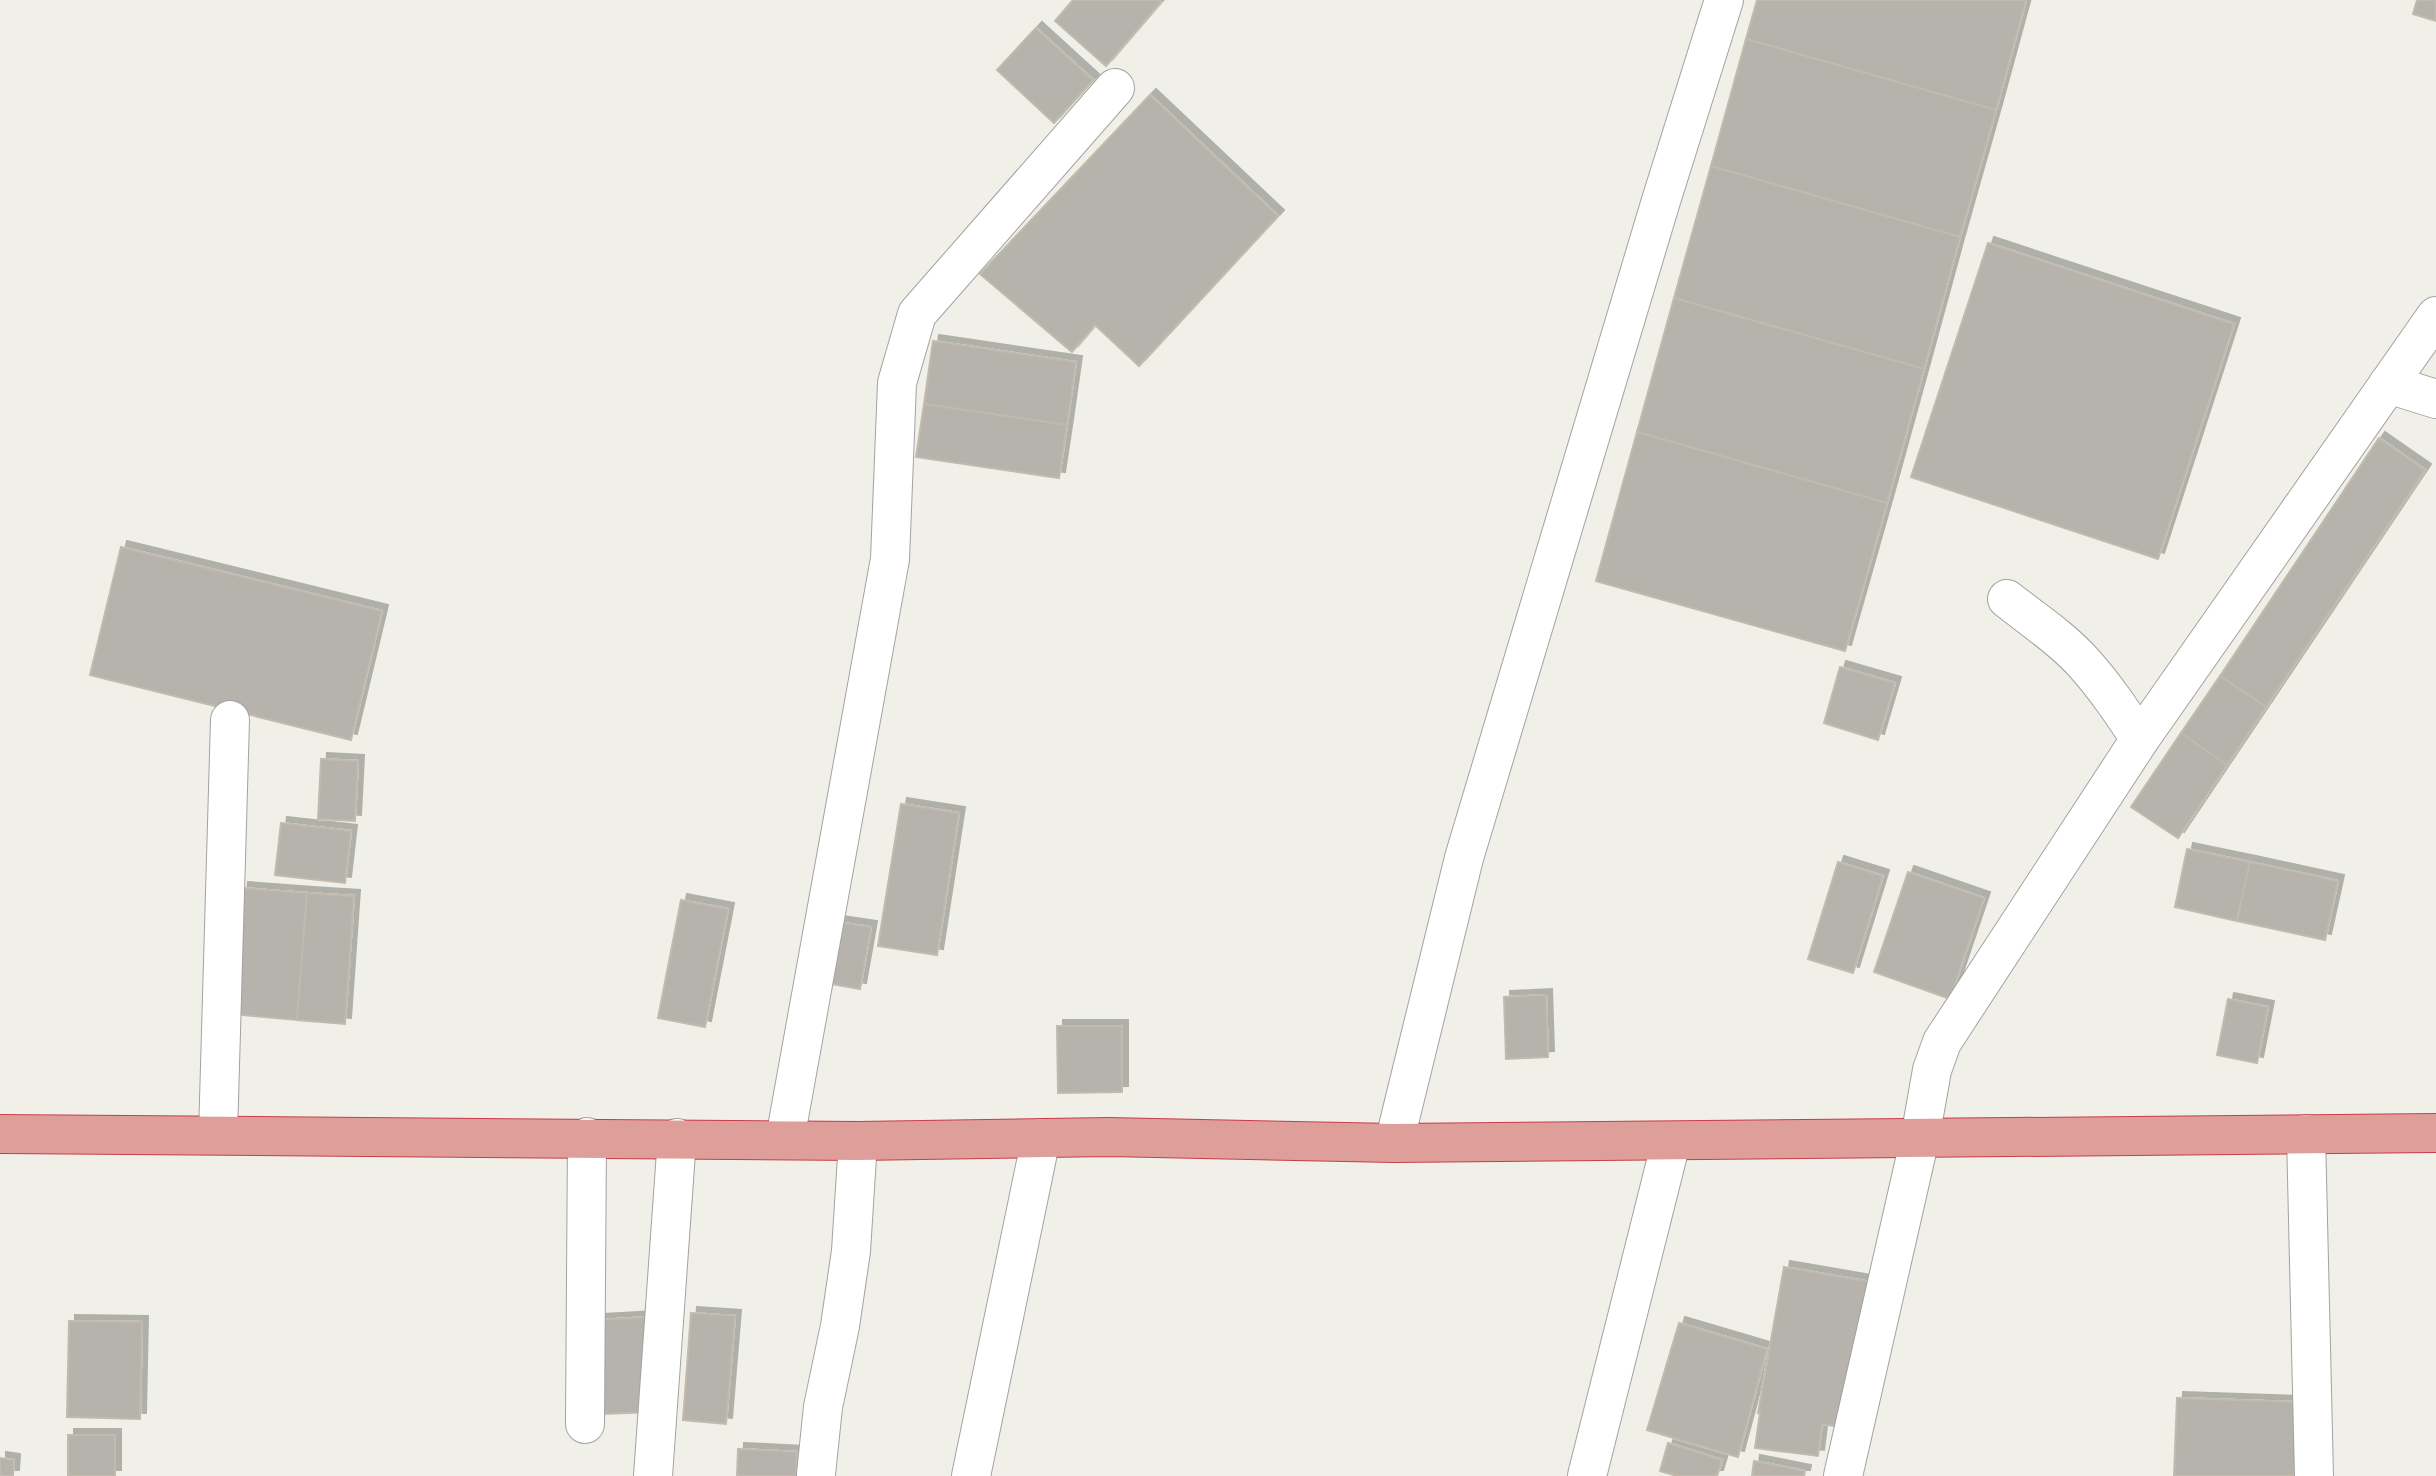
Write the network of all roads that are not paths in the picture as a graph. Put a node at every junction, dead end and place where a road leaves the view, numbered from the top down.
1 (1724, 0) edge
2 (1115, 88) dead end
3 (2436, 316) edge
4 (2388, 384) junction
5 (2436, 399) edge
6 (2007, 599) dead end
7 (230, 720) dead end
8 (2140, 739) junction
9 (2436, 1133) edge
10 (0, 1134) edge
11 (2306, 1134) junction
12 (219, 1135) junction
13 (587, 1137) junction
14 (677, 1138) junction
15 (1041, 1138) junction
16 (1920, 1138) junction
17 (785, 1139) junction
18 (858, 1140) junction
19 (1671, 1142) junction
20 (1394, 1143) junction
21 (585, 1424) dead end
22 (816, 1474) dead end
23 (653, 1476) edge
24 (971, 1476) edge
25 (1587, 1476) edge
26 (1843, 1476) edge
27 (2314, 1476) edge

1 - 20 street
2 - 17 street
3 - 4 street
4 - 5 street
4 - 8 street
6 - 8 street
7 - 12 street
8 - 16 street
9 - 11 highway
10 - 12 highway
11 - 16 highway
11 - 27 street
12 - 13 highway
13 - 14 highway
13 - 21 street
14 - 17 highway
14 - 23 street
15 - 18 highway
15 - 20 highway
15 - 24 street
16 - 19 highway
16 - 26 street
17 - 18 highway
18 - 22 street
19 - 20 highway
19 - 25 street

